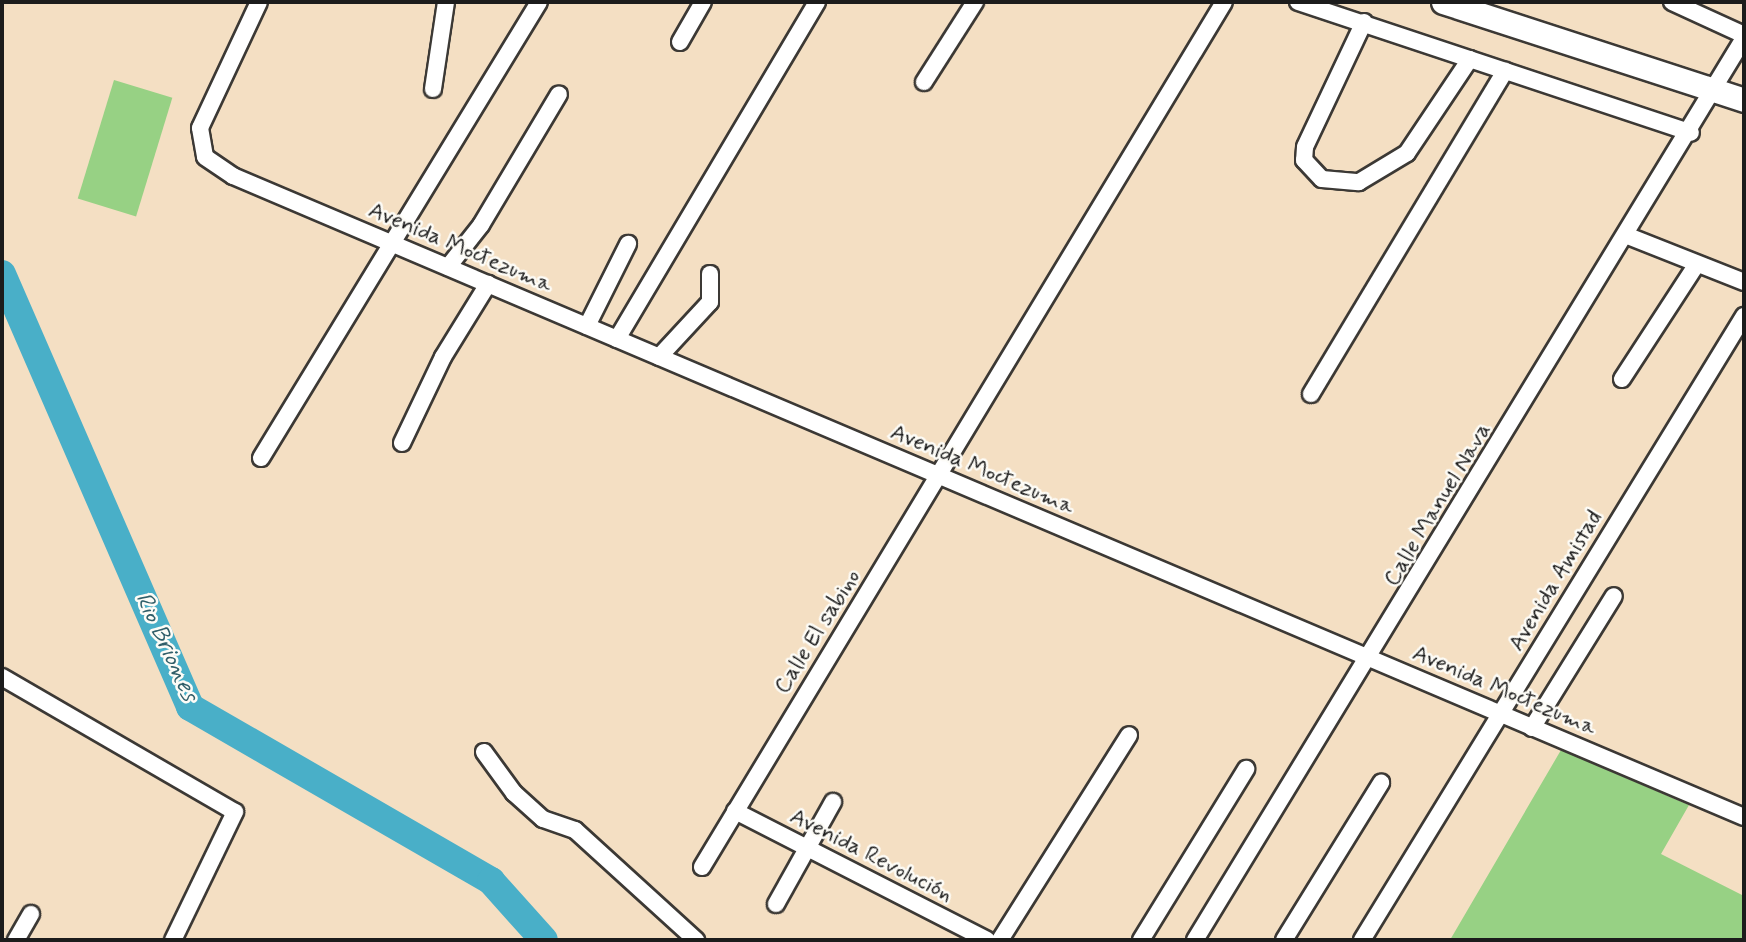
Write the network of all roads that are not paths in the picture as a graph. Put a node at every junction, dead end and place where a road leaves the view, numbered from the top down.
1 (259, 2) edge
2 (446, 2) edge
3 (539, 2) edge
4 (703, 2) edge
5 (817, 2) edge
6 (975, 2) edge
7 (1224, 2) edge
8 (1298, 2) edge
9 (1443, 2) edge
10 (1672, 2) edge
11 (1364, 22) junction
12 (1744, 36) edge
13 (680, 42) dead end
14 (1471, 59) junction
15 (1505, 71) junction
16 (924, 82) dead end
17 (433, 89) dead end
18 (1716, 90) junction
19 (559, 94) dead end
20 (1744, 100) edge
21 (1690, 133) junction
22 (1628, 236) junction
23 (394, 244) junction
24 (628, 244) dead end
25 (1698, 264) junction
26 (448, 267) junction
27 (710, 275) dead end
28 (1744, 282) edge
29 (488, 284) junction
30 (1744, 316) edge
31 (587, 326) junction
32 (617, 339) junction
33 (659, 357) junction
34 (1622, 379) dead end
35 (1311, 394) dead end
36 (402, 443) dead end
37 (261, 458) dead end
38 (941, 477) junction
39 (1614, 596) dead end
40 (1370, 659) junction
41 (2, 677) edge
42 (1502, 715) junction
43 (1532, 728) junction
44 (1129, 735) dead end
45 (484, 752) dead end
46 (1246, 769) dead end
47 (1381, 783) dead end
48 (833, 802) dead end
49 (735, 811) junction
50 (1744, 817) edge
51 (806, 848) junction
52 (702, 867) dead end
53 (776, 904) dead end
54 (31, 914) dead end
55 (16, 940) edge
56 (173, 940) edge
57 (696, 940) edge
58 (986, 940) edge
59 (1000, 940) edge
60 (1141, 940) edge
61 (1195, 940) edge
62 (1284, 940) edge
63 (1362, 940) edge

1 - 23 street, Avenida Moctezuma
2 - 17 street
3 - 23 street
4 - 13 street
5 - 32 street
6 - 16 street
7 - 38 street, Calle El sabino
8 - 11 street
9 - 18 main road
10 - 12 street
11 - 14 street
11 - 14 street
12 - 18 street, Calle Manuel Nava
14 - 15 street
15 - 21 street
15 - 35 street
18 - 20 main road
18 - 21 street, Calle Manuel Nava
19 - 26 street
21 - 22 street, Calle Manuel Nava
22 - 25 street
22 - 40 street, Calle Manuel Nava
23 - 26 street, Avenida Moctezuma
23 - 37 street
24 - 31 street
25 - 28 street
25 - 34 street
26 - 29 street, Avenida Moctezuma
27 - 33 street
29 - 31 street, Avenida Moctezuma
29 - 36 street
30 - 42 street, Avenida Amistad
31 - 32 street, Avenida Moctezuma
32 - 33 street, Avenida Moctezuma
33 - 38 street, Avenida Moctezuma
38 - 40 street, Avenida Moctezuma
38 - 49 street, Calle El sabino
39 - 43 street
40 - 42 street, Avenida Moctezuma
40 - 61 street, Calle Manuel Nava
41 - 56 street
42 - 43 street, Avenida Moctezuma
42 - 63 street, Avenida Amistad
43 - 50 street, Avenida Moctezuma
44 - 59 street
45 - 57 street
46 - 60 street
47 - 62 street
48 - 51 street
49 - 51 street, Avenida Revolución
49 - 52 street, Calle El sabino
51 - 53 street
51 - 58 street, Avenida Revolución
54 - 55 street

